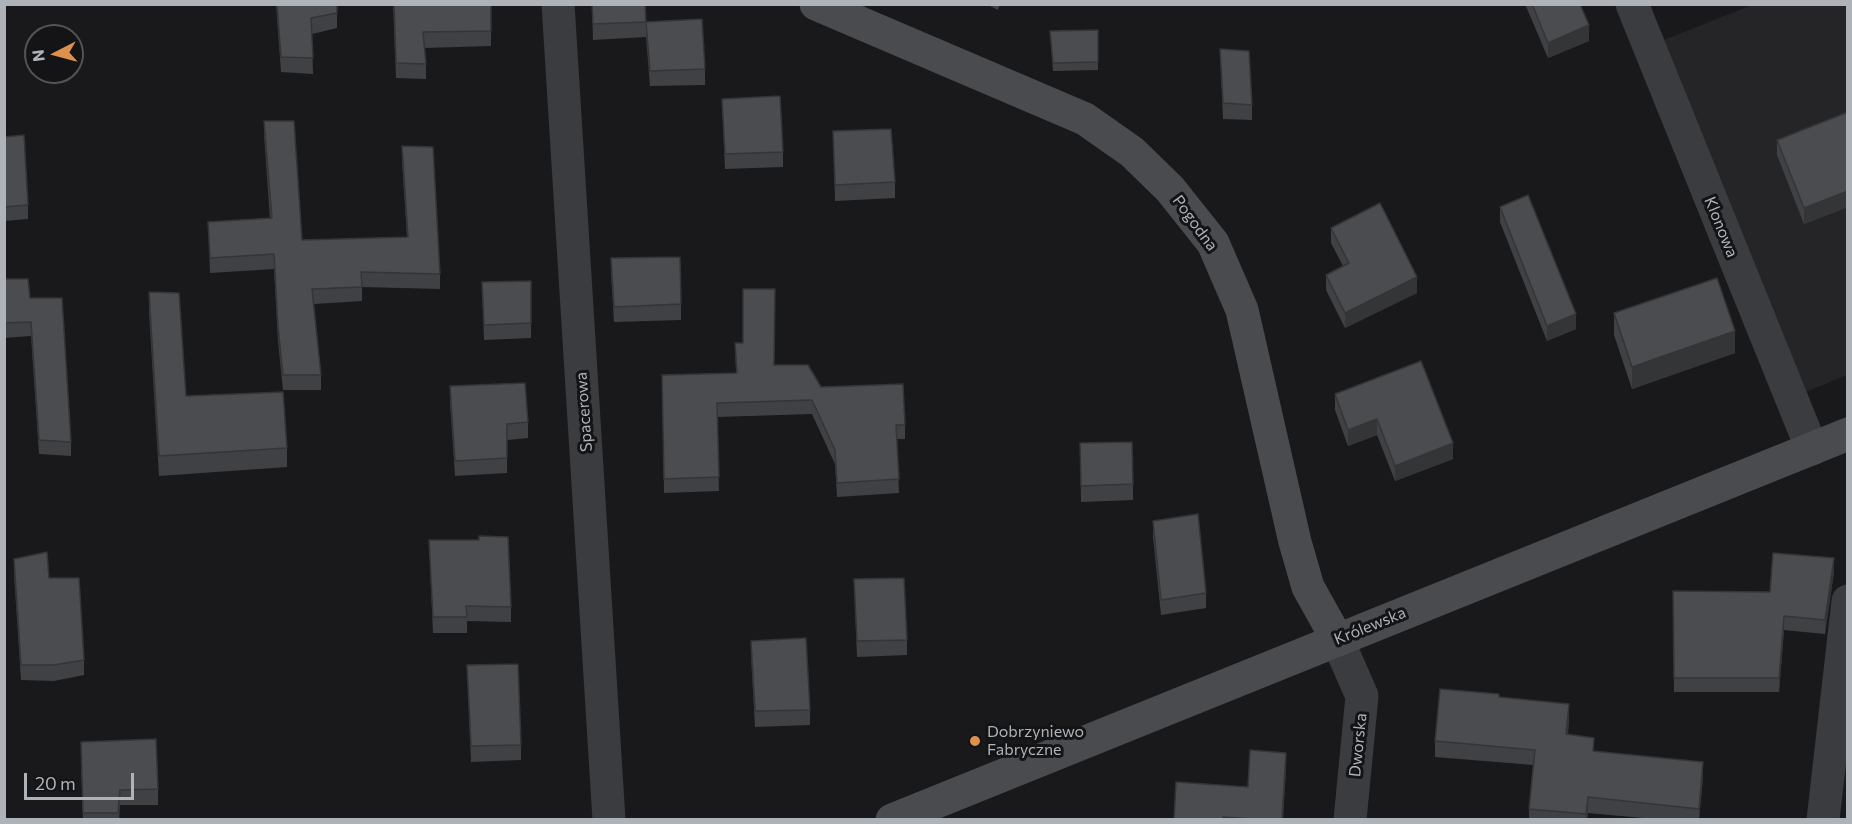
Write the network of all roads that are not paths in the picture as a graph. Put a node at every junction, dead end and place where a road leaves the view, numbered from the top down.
1 (558, 4) edge
2 (816, 4) edge
3 (1632, 4) edge
4 (1846, 441) edge
5 (1812, 449) junction
6 (1848, 601) edge
7 (1337, 639) junction
8 (609, 819) edge
9 (892, 819) edge
10 (1350, 819) edge
11 (1823, 819) edge

1 - 8 street, Spacerowa
2 - 7 street, Pogodna
3 - 5 street, Klonowa
4 - 5 street, Królewska
5 - 7 street, Królewska
6 - 11 street
7 - 9 street, Królewska
7 - 10 street, Dworska

